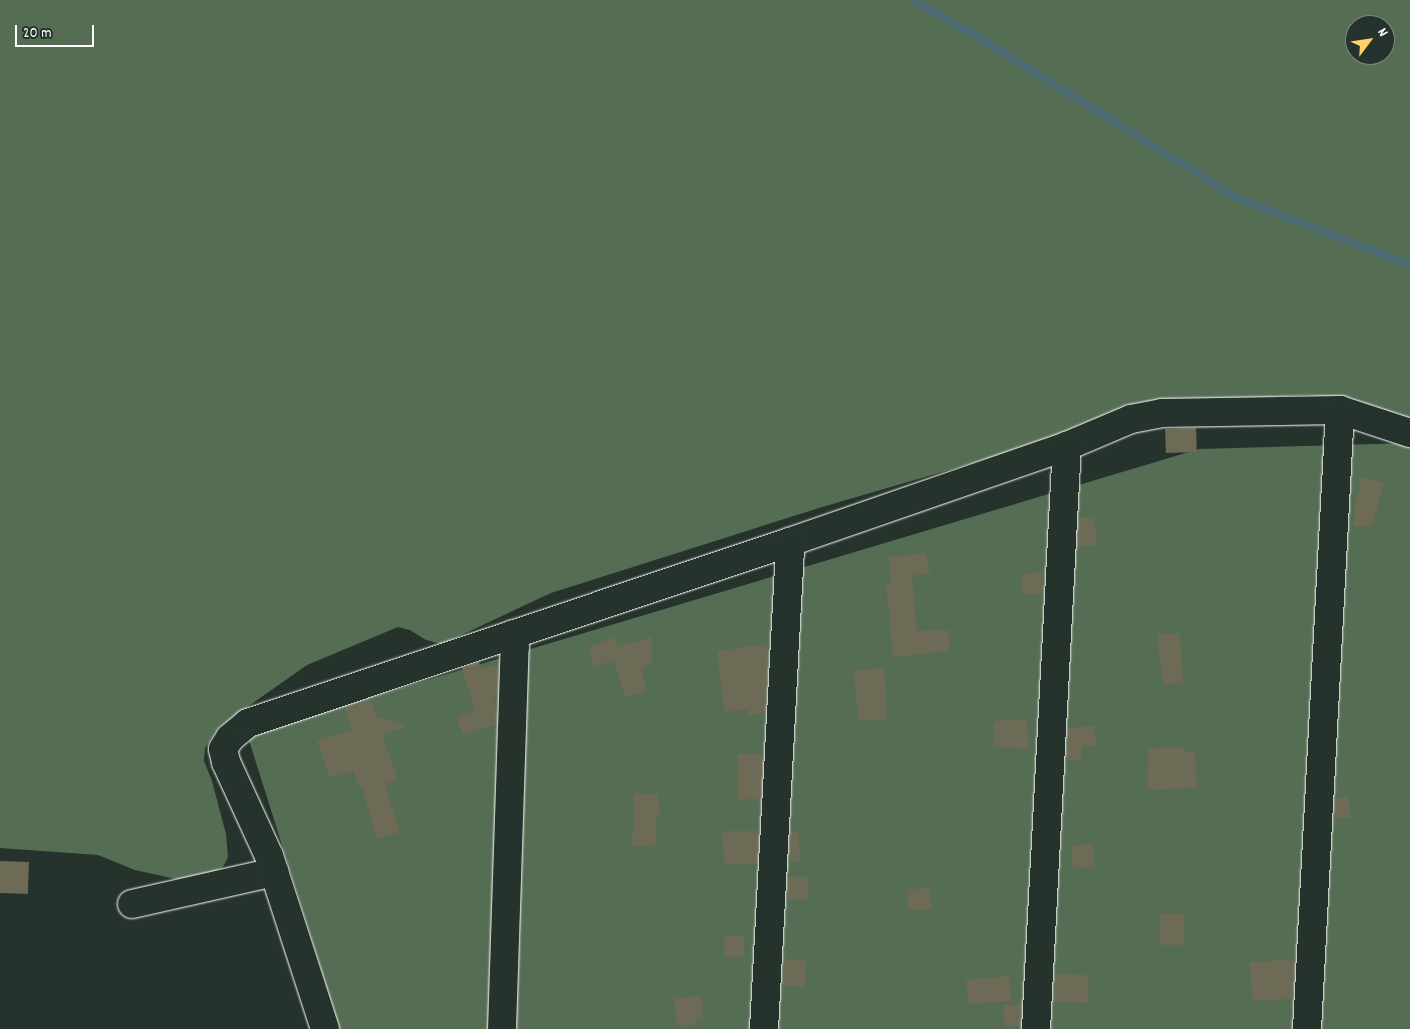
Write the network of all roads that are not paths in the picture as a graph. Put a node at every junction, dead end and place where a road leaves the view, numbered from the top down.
1 (1340, 410) junction
2 (1410, 433) edge
3 (1067, 446) junction
4 (790, 542) junction
5 (512, 634) junction
6 (274, 872) junction
7 (132, 904) dead end
8 (325, 1029) edge
9 (502, 1029) edge
10 (764, 1029) edge
11 (1036, 1029) edge
12 (1308, 1029) edge

1 - 2 lane
1 - 3 lane
1 - 12 lane
3 - 4 lane
3 - 11 lane
4 - 5 lane
4 - 10 lane
5 - 6 lane
5 - 9 lane
6 - 7 lane
6 - 8 lane

